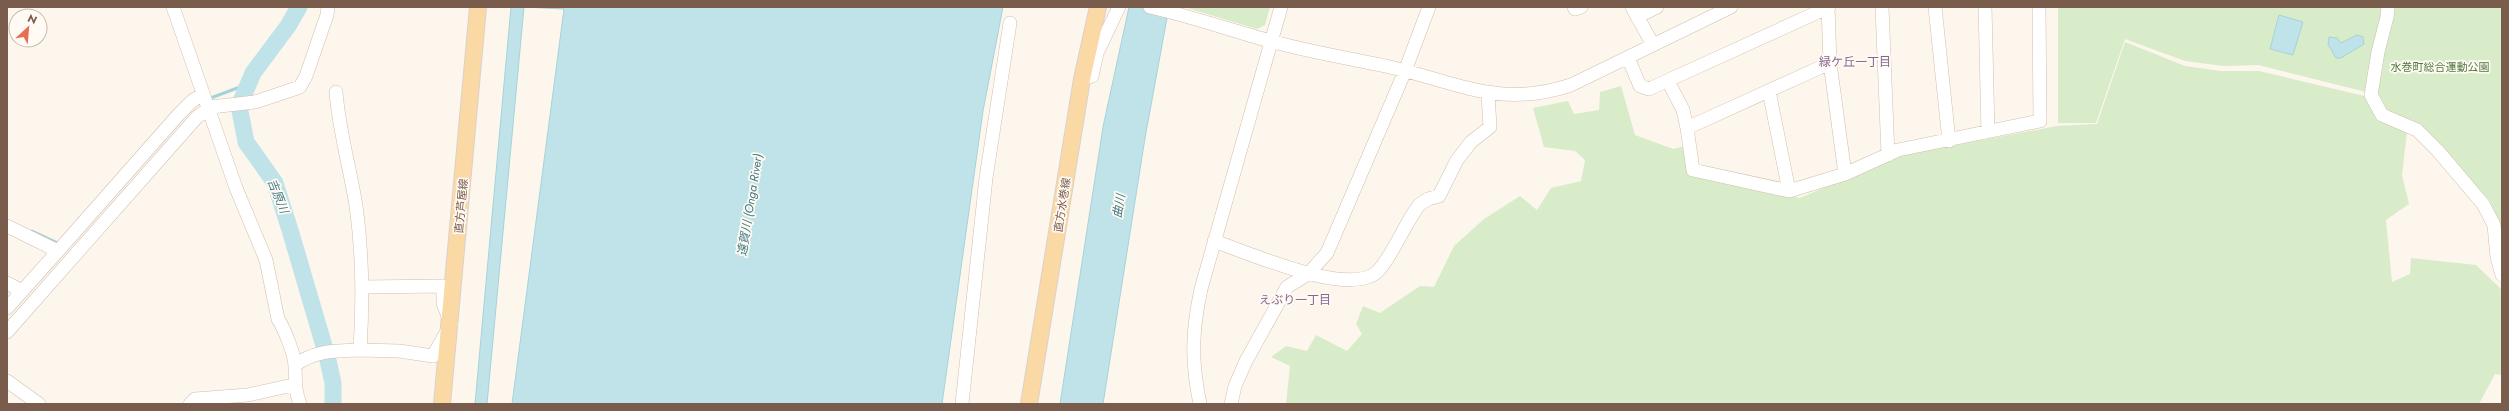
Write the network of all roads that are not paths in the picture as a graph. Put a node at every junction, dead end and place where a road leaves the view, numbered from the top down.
1 (173, 7) edge
2 (328, 7) edge
3 (478, 7) edge
4 (1098, 7) edge
5 (1119, 7) edge
6 (1150, 7) edge
7 (1281, 7) edge
8 (1429, 7) edge
9 (1574, 7) edge
10 (1581, 7) edge
11 (1657, 7) edge
12 (1731, 7) edge
13 (1829, 7) edge
14 (1882, 7) edge
15 (1935, 7) edge
16 (1985, 7) edge
17 (2039, 7) edge
18 (2388, 7) edge
19 (1176, 11) edge
20 (1635, 12) edge
21 (1010, 23) dead end
22 (1271, 41) junction
23 (1653, 45) junction
24 (1628, 58) junction
25 (1830, 63) junction
26 (1405, 71) junction
27 (1082, 79) junction
28 (1668, 81) junction
29 (1769, 91) junction
30 (336, 92) dead end
31 (203, 94) junction
32 (1488, 94) junction
33 (210, 108) junction
34 (1687, 128) junction
35 (1988, 132) junction
36 (1949, 141) junction
37 (1888, 155) junction
38 (1845, 174) junction
39 (1789, 191) junction
40 (7, 226) edge
41 (1214, 241) junction
42 (58, 251) junction
43 (1308, 274) junction
44 (2502, 275) edge
45 (7, 283) edge
46 (363, 287) junction
47 (22, 291) junction
48 (7, 308) edge
49 (451, 324) junction
50 (7, 332) edge
51 (360, 350) junction
52 (295, 365) junction
53 (7, 381) edge
54 (293, 385) junction
55 (39, 404) edge
56 (190, 404) edge
57 (300, 404) edge
58 (442, 404) edge
59 (962, 404) edge
60 (1029, 404) edge
61 (1200, 404) edge
62 (1231, 404) edge

1 - 31 street
2 - 33 street
3 - 49 main road, 直方芦屋線
4 - 27 main road, 直方水巻線
5 - 27 street
6 - 19 street
7 - 22 street
8 - 26 street
9 - 10 street
11 - 20 street
12 - 23 street
13 - 25 street
13 - 28 street
14 - 37 street
15 - 36 street
16 - 35 street
17 - 35 street
18 - 44 street
19 - 22 street
20 - 23 street
21 - 59 street
22 - 26 street
22 - 41 street
23 - 24 street
24 - 28 street
24 - 32 street
25 - 29 street
25 - 38 street
26 - 32 street
26 - 43 street
27 - 60 main road, 直方水巻線
28 - 34 street
29 - 34 street
29 - 39 street
30 - 46 street
31 - 33 street
31 - 42 street
32 - 43 street
33 - 50 street
33 - 52 street
34 - 39 street
35 - 36 street
36 - 37 street
37 - 38 street
38 - 39 street
40 - 42 street
41 - 43 street
41 - 61 street
42 - 47 street
43 - 62 street
45 - 47 street
46 - 49 street
46 - 51 street
47 - 48 street
49 - 51 street
49 - 58 main road, 直方芦屋線
51 - 52 street
52 - 54 street
53 - 55 street
54 - 56 street
54 - 57 street

